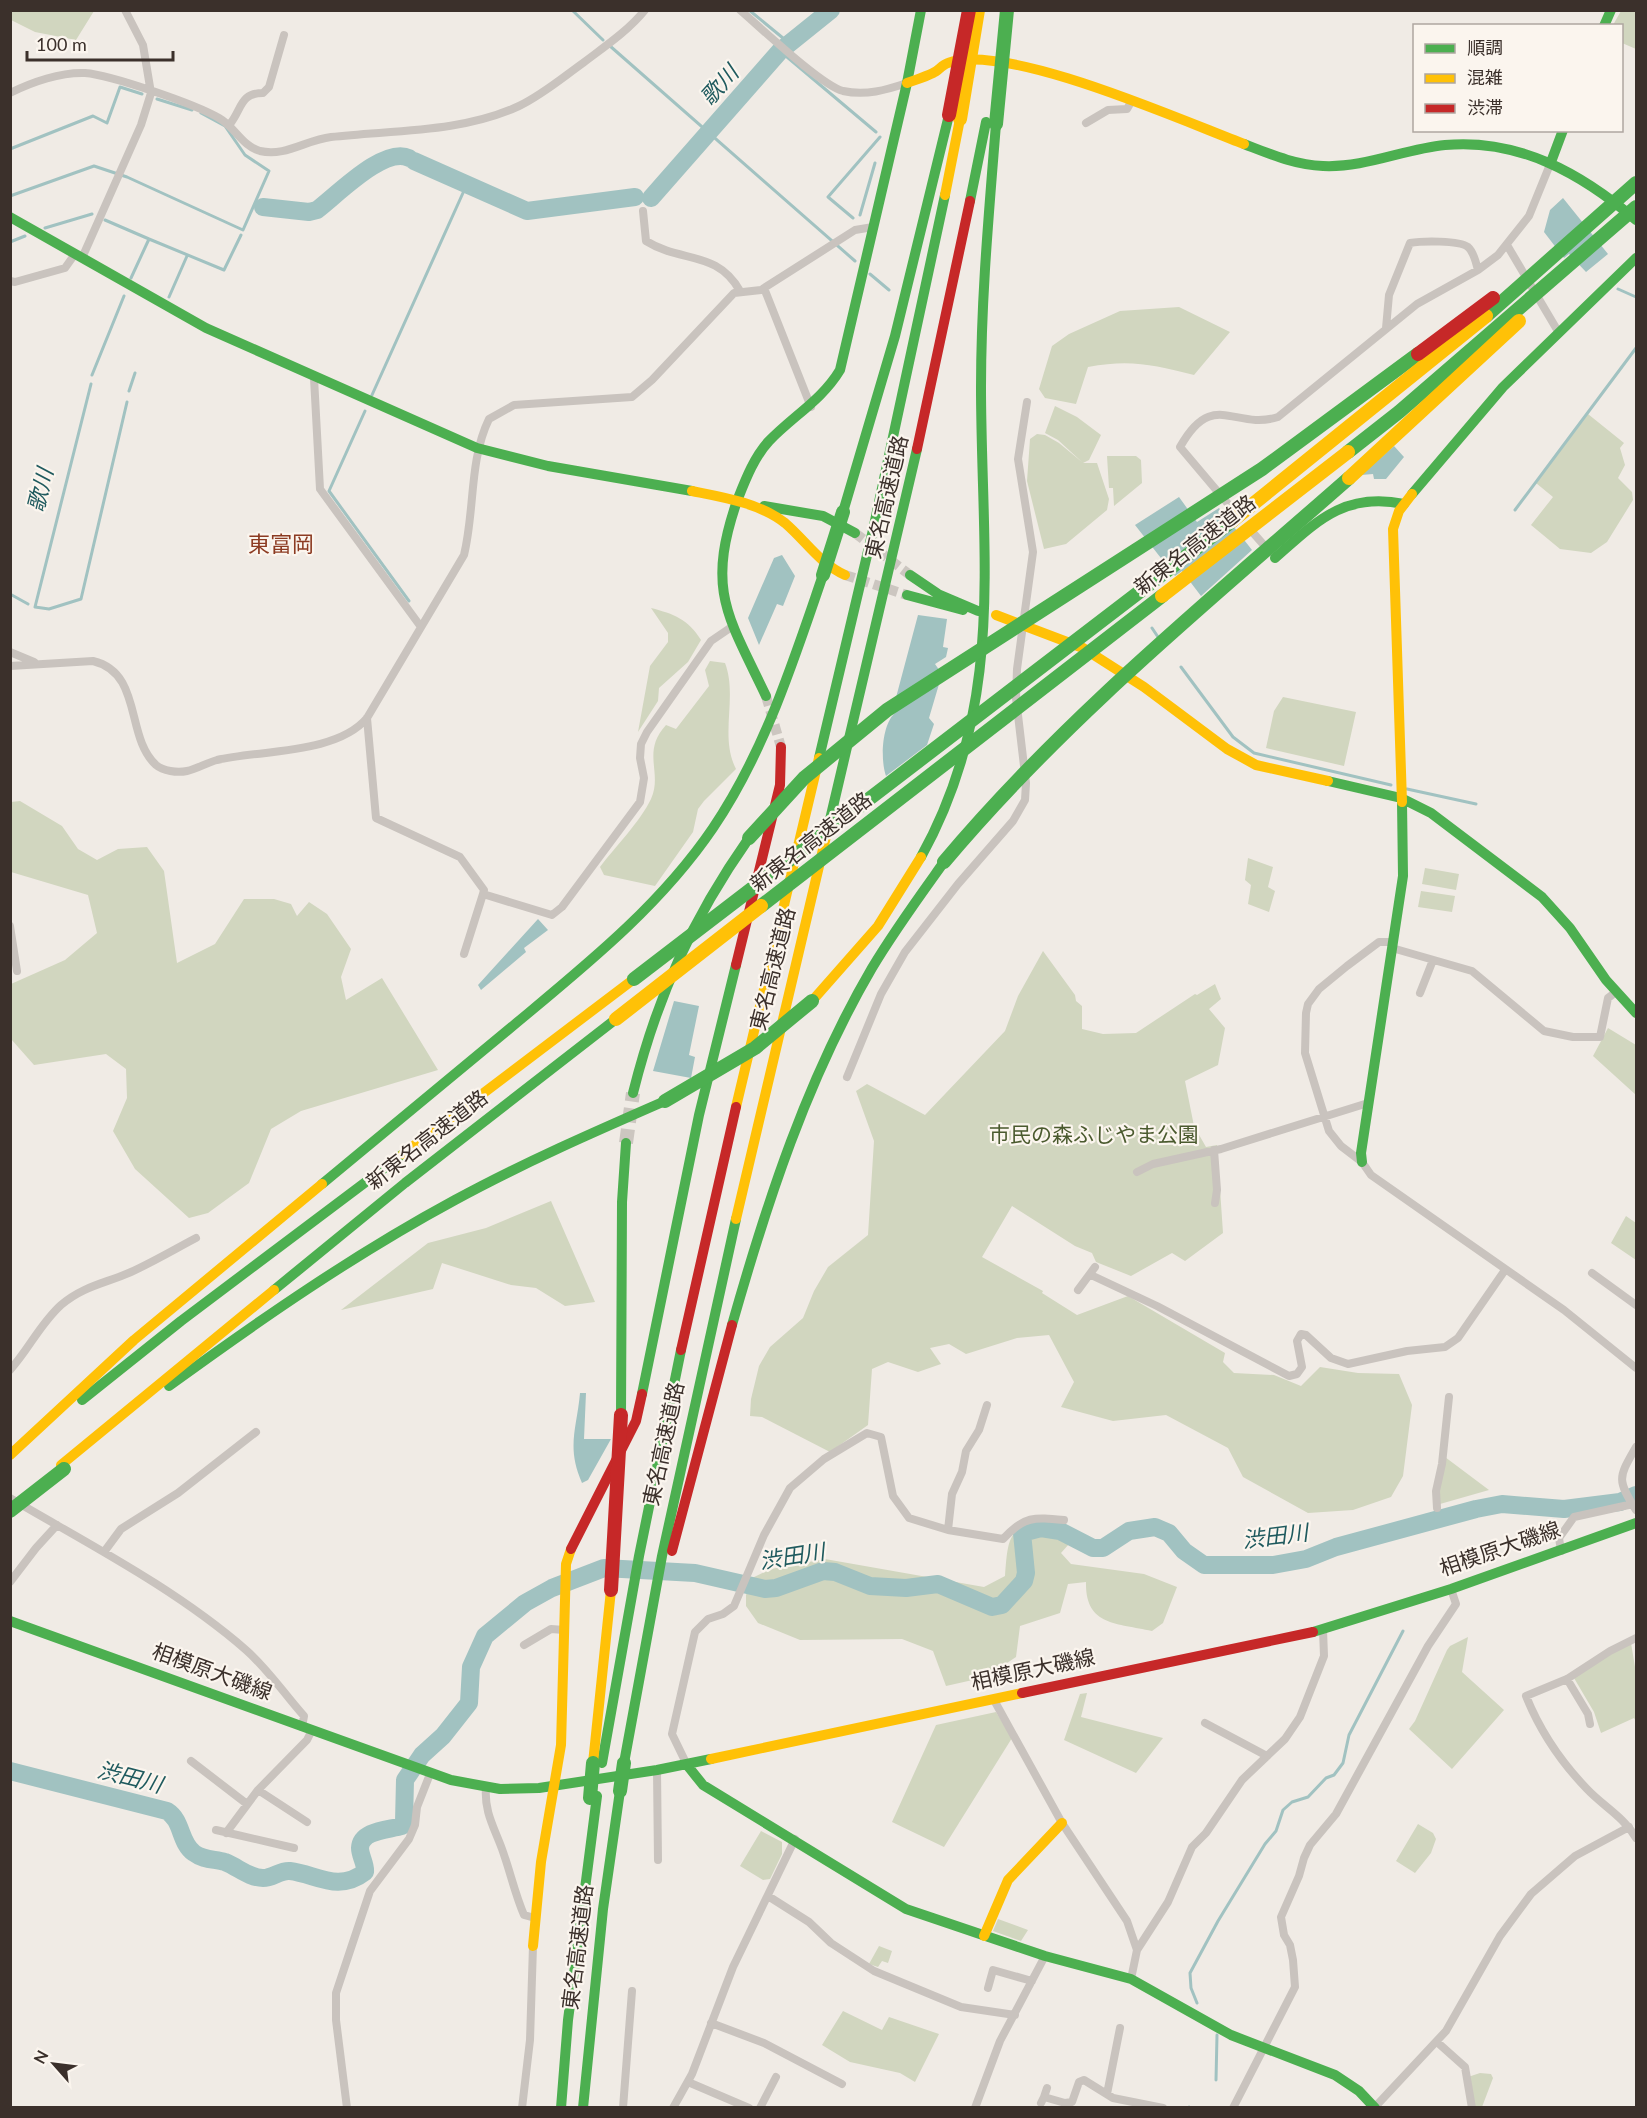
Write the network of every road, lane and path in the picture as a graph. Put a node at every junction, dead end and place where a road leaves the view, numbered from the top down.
1 (125, 10) edge
2 (645, 10) edge
3 (740, 10) edge
4 (921, 10) edge
5 (969, 10) edge
6 (978, 10) edge
7 (1005, 10) edge
8 (1611, 10) edge
9 (1605, 24) edge
10 (284, 35) dead end
11 (907, 83) junction
12 (10, 93) edge
13 (151, 93) junction
14 (1131, 102) junction
15 (954, 117) junction
16 (991, 123) junction
17 (1086, 123) dead end
18 (230, 124) junction
19 (1562, 132) edge
20 (1551, 162) junction
21 (1636, 182) edge
22 (1636, 207) edge
23 (643, 211) dead end
24 (10, 217) edge
25 (1636, 220) edge
26 (1617, 225) junction
27 (873, 227) junction
28 (1507, 245) junction
29 (79, 256) junction
30 (1636, 258) edge
31 (1478, 270) junction
32 (10, 281) edge
33 (764, 288) junction
34 (740, 291) junction
35 (1386, 328) junction
36 (1559, 333) junction
37 (314, 378) junction
38 (1027, 402) dead end
39 (811, 407) junction
40 (477, 448) junction
41 (737, 503) junction
42 (1404, 504) junction
43 (855, 532) tunnel mouth
44 (1275, 558) joint
45 (845, 575) tunnel mouth
46 (910, 575) tunnel mouth
47 (907, 595) tunnel mouth
48 (996, 615) dead end
49 (1024, 624) junction
50 (733, 626) junction
51 (421, 627) junction
52 (10, 652) edge
53 (35, 663) junction
54 (10, 666) edge
55 (766, 696) tunnel mouth
56 (367, 718) junction
57 (781, 747) tunnel mouth
58 (1401, 798) junction
59 (483, 894) junction
60 (10, 926) edge
61 (1393, 945) junction
62 (464, 954) dead end
63 (1433, 960) junction
64 (16, 971) dead end
65 (1616, 992) junction
66 (1420, 993) dead end
67 (1636, 1013) edge
68 (847, 1077) dead end
69 (633, 1093) tunnel mouth
70 (1368, 1103) junction
71 (1325, 1115) junction
72 (626, 1143) tunnel mouth
73 (1214, 1150) junction
74 (1362, 1162) junction
75 (1137, 1172) dead end
76 (1215, 1203) dead end
77 (196, 1238) dead end
78 (1095, 1267) dead end
79 (1505, 1270) junction
80 (1592, 1273) dead end
81 (1091, 1275) junction
82 (1077, 1290) dead end
83 (1636, 1305) edge
84 (1636, 1368) edge
85 (10, 1370) edge
86 (1449, 1397) dead end
87 (987, 1405) dead end
88 (256, 1432) dead end
89 (35, 1435) junction
90 (1636, 1447) edge
91 (10, 1456) edge
92 (62, 1467) junction
93 (10, 1498) edge
94 (1633, 1505) edge
95 (1437, 1508) dead end
96 (10, 1510) edge
97 (1064, 1520) dead end
98 (1636, 1523) edge
99 (57, 1525) junction
100 (948, 1530) junction
101 (669, 1546) junction
102 (104, 1551) junction
103 (1561, 1551) junction
104 (10, 1582) edge
105 (1451, 1589) junction
106 (10, 1621) edge
107 (564, 1630) junction
108 (1323, 1630) junction
109 (1636, 1638) edge
110 (524, 1645) dead end
111 (1567, 1679) junction
112 (994, 1700) junction
113 (1205, 1723) dead end
114 (1590, 1724) dead end
115 (307, 1728) junction
116 (1267, 1756) junction
117 (191, 1761) dead end
118 (597, 1763) junction
119 (687, 1765) junction
120 (657, 1770) junction
121 (428, 1773) junction
122 (486, 1787) junction
123 (555, 1788) junction
124 (258, 1790) junction
125 (247, 1804) junction
126 (307, 1822) dead end
127 (1062, 1822) junction
128 (1629, 1827) junction
129 (216, 1830) dead end
130 (226, 1833) junction
131 (1636, 1838) edge
132 (795, 1839) junction
133 (294, 1848) dead end
134 (658, 1860) dead end
135 (768, 1896) junction
136 (535, 1918) junction
137 (984, 1936) junction
138 (533, 1946) joint
139 (1137, 1950) junction
140 (1045, 1956) junction
141 (1131, 1979) junction
142 (1032, 1981) junction
143 (988, 1988) dead end
144 (632, 1991) dead end
145 (1015, 2015) junction
146 (711, 2023) junction
147 (1120, 2028) dead end
148 (1437, 2042) junction
149 (1262, 2049) junction
150 (787, 2054) junction
151 (783, 2062) dead end
152 (776, 2076) dead end
153 (688, 2082) junction
154 (842, 2084) dead end
155 (1047, 2088) dead end
156 (1107, 2094) junction
157 (1370, 2106) edge
158 (347, 2108) edge
159 (522, 2108) edge
160 (561, 2108) edge
161 (583, 2108) edge
162 (623, 2108) edge
163 (673, 2108) edge
164 (749, 2108) edge
165 (760, 2108) edge
166 (975, 2108) edge
167 (1163, 2108) edge
168 (1233, 2108) edge
169 (1472, 2108) edge

1 - 13 street
2 - 18 street
3 - 11 street
4 - 11 main road
5 - 15 main road, bridge
6 - 15 main road, 東名高速道路, bridge
7 - 16 main road, bridge
8 - 9 main road
10 - 18 street
11 - 14 main road
11 - 27 main road
12 - 13 street
13 - 18 street
13 - 29 street
14 - 17 street
14 - 20 main road
15 - 89 main road, bridge
15 - 118 main road, 東名高速道路
16 - 92 main road, bridge
16 - 101 main road, 東名高速道路
19 - 20 main road
20 - 25 main road
20 - 28 street
21 - 69 main road, bridge
21 - 89 main road, 新東名高速道路, bridge
22 - 26 main road, 新東名高速道路, bridge
23 - 34 street
24 - 29 main road
26 - 92 main road, 新東名高速道路, bridge
26 - 101 main road, bridge
27 - 33 street
27 - 39 main road
28 - 31 street
28 - 36 street
29 - 32 street
29 - 37 main road
30 - 36 main road
31 - 35 street
31 - 35 street
33 - 34 street
33 - 39 street
34 - 40 street
35 - 44 street
36 - 42 main road
37 - 40 main road
37 - 51 street
38 - 49 street
39 - 41 main road
40 - 41 main road
40 - 51 street
41 - 43 main road
41 - 45 main road
41 - 50 main road
42 - 44 main road
42 - 58 main road
46 - 47 main road
48 - 49 main road
49 - 58 main road
49 - 68 street
50 - 55 main road
50 - 59 street
51 - 56 street
52 - 53 street
53 - 54 street
53 - 56 street
56 - 59 street
57 - 107 main road
58 - 61 main road
58 - 65 main road
59 - 62 street
60 - 64 street
61 - 63 street
61 - 70 main road
61 - 71 street
63 - 65 street
63 - 66 street
65 - 67 main road
70 - 71 street
70 - 74 main road
71 - 73 street
71 - 74 street
72 - 118 main road, bridge
73 - 75 street
73 - 76 street
74 - 79 street
77 - 85 street
78 - 81 street
79 - 81 street
79 - 84 street
80 - 83 street
81 - 82 street
86 - 95 street
87 - 100 street
88 - 102 street
89 - 91 main road
90 - 94 street
92 - 96 main road, bridge
93 - 99 street
94 - 103 street
97 - 100 street
98 - 103 main road, 相模原大磯線
99 - 102 street
99 - 104 street
100 - 119 street
101 - 161 main road, 東名高速道路, bridge
102 - 115 street
103 - 105 main road, 相模原大磯線
105 - 108 main road, 相模原大磯線
105 - 149 street
106 - 115 main road, 相模原大磯線
107 - 110 street
107 - 123 main road
108 - 112 main road, 相模原大磯線
108 - 116 street
109 - 111 street
111 - 114 street
111 - 128 street
112 - 119 main road, 相模原大磯線
112 - 127 street
113 - 116 street
115 - 121 main road, 相模原大磯線
115 - 124 street
116 - 139 street
117 - 125 street
118 - 160 main road, 東名高速道路
119 - 120 main road, 相模原大磯線
119 - 132 main road
120 - 123 main road, 相模原大磯線
120 - 134 street
121 - 122 main road, 相模原大磯線
121 - 158 street
122 - 123 main road, 相模原大磯線
122 - 136 street
123 - 136 main road
124 - 125 street
124 - 126 street
125 - 130 street
127 - 137 main road
127 - 139 street
128 - 131 street
128 - 148 street
129 - 130 street
130 - 133 street
132 - 135 street
132 - 137 main road
135 - 145 street
135 - 146 street
136 - 138 main road
137 - 140 main road
138 - 159 street
139 - 141 street
140 - 141 main road
140 - 142 street
141 - 149 main road
142 - 143 street
142 - 145 street
144 - 162 street
145 - 166 street
146 - 150 street
146 - 153 street
147 - 156 street
148 - 157 street
148 - 169 street
149 - 157 main road
149 - 168 street
150 - 151 street
150 - 154 street
152 - 165 street
153 - 163 street
153 - 164 street
155 - 156 street
156 - 167 street

